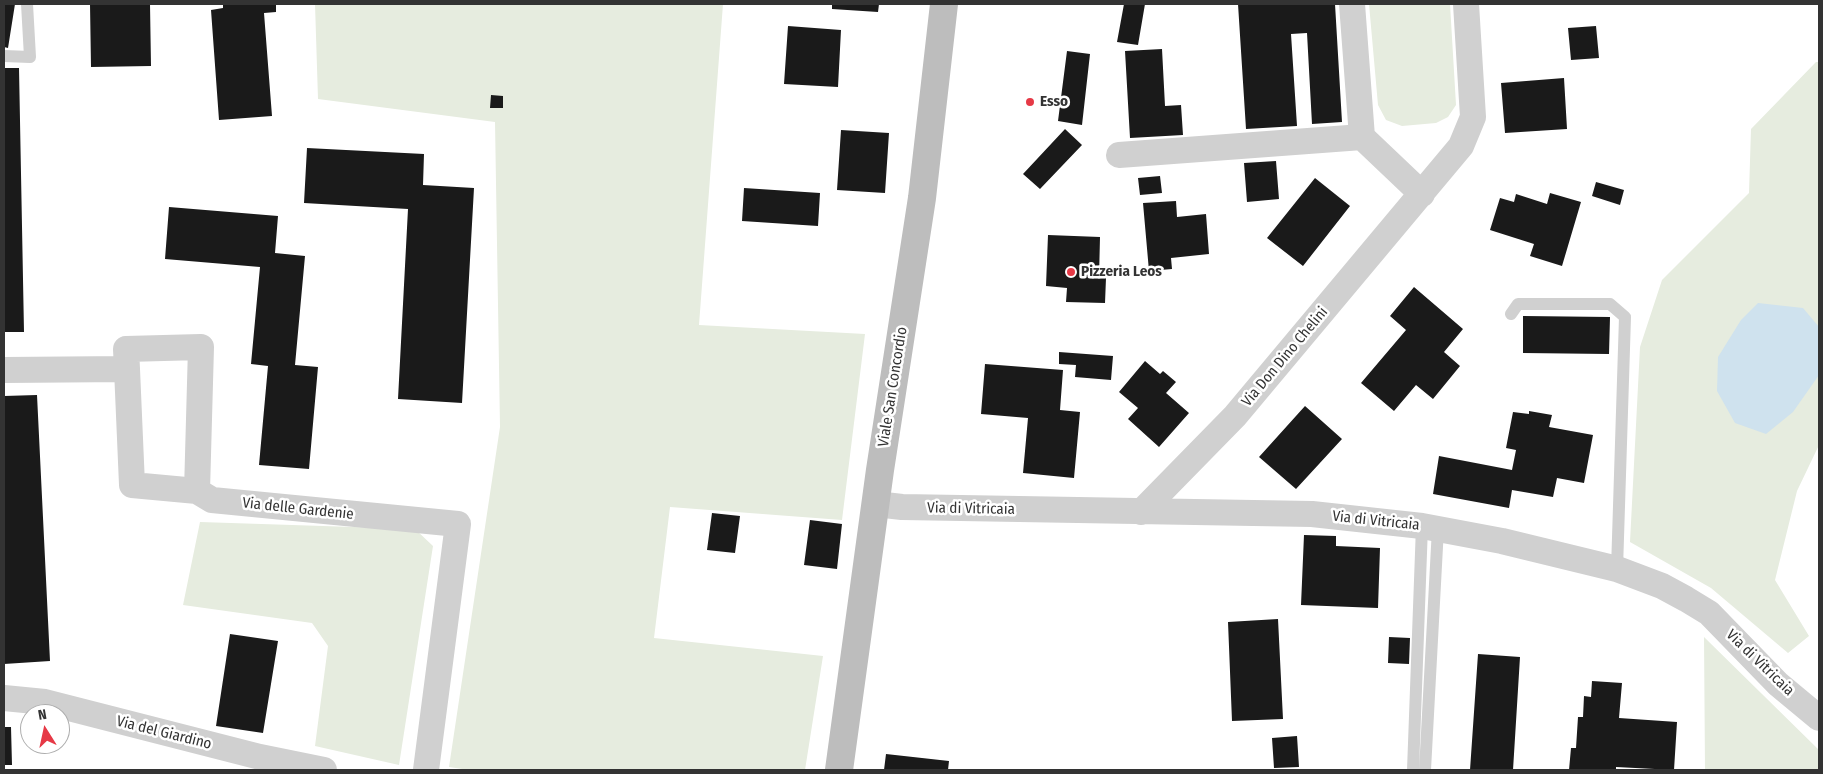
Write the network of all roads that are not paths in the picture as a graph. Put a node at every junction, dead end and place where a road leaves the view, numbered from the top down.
1 (27, 4) edge
2 (944, 4) edge
3 (1352, 4) edge
4 (1466, 4) edge
5 (4, 56) edge
6 (1362, 137) junction
7 (1119, 155) dead end
8 (1422, 194) junction
9 (1511, 314) dead end
10 (126, 369) junction
11 (4, 370) edge
12 (197, 491) junction
13 (876, 504) junction
14 (1141, 512) junction
15 (1430, 527) junction
16 (1617, 569) junction
17 (4, 698) edge
18 (1819, 718) edge
19 (324, 770) edge
20 (426, 770) edge
21 (839, 770) edge
22 (1413, 770) edge
23 (1425, 770) edge

1 - 5 lane
2 - 13 main road, Viale San Concordio
3 - 6 street
4 - 8 street, Via Don Dino Chelini
6 - 7 street
6 - 8 street
8 - 14 street, Via Don Dino Chelini
9 - 16 lane
10 - 11 street
10 - 12 street, Via delle Gardenie
10 - 12 street
12 - 20 street, Via delle Gardenie
13 - 14 street, Via di Vitricaia
13 - 21 main road, Viale San Concordio
14 - 15 street, Via di Vitricaia
15 - 16 street, Via di Vitricaia
15 - 22 lane
15 - 23 lane
16 - 18 street, Via di Vitricaia
17 - 19 street, Via del Giardino

